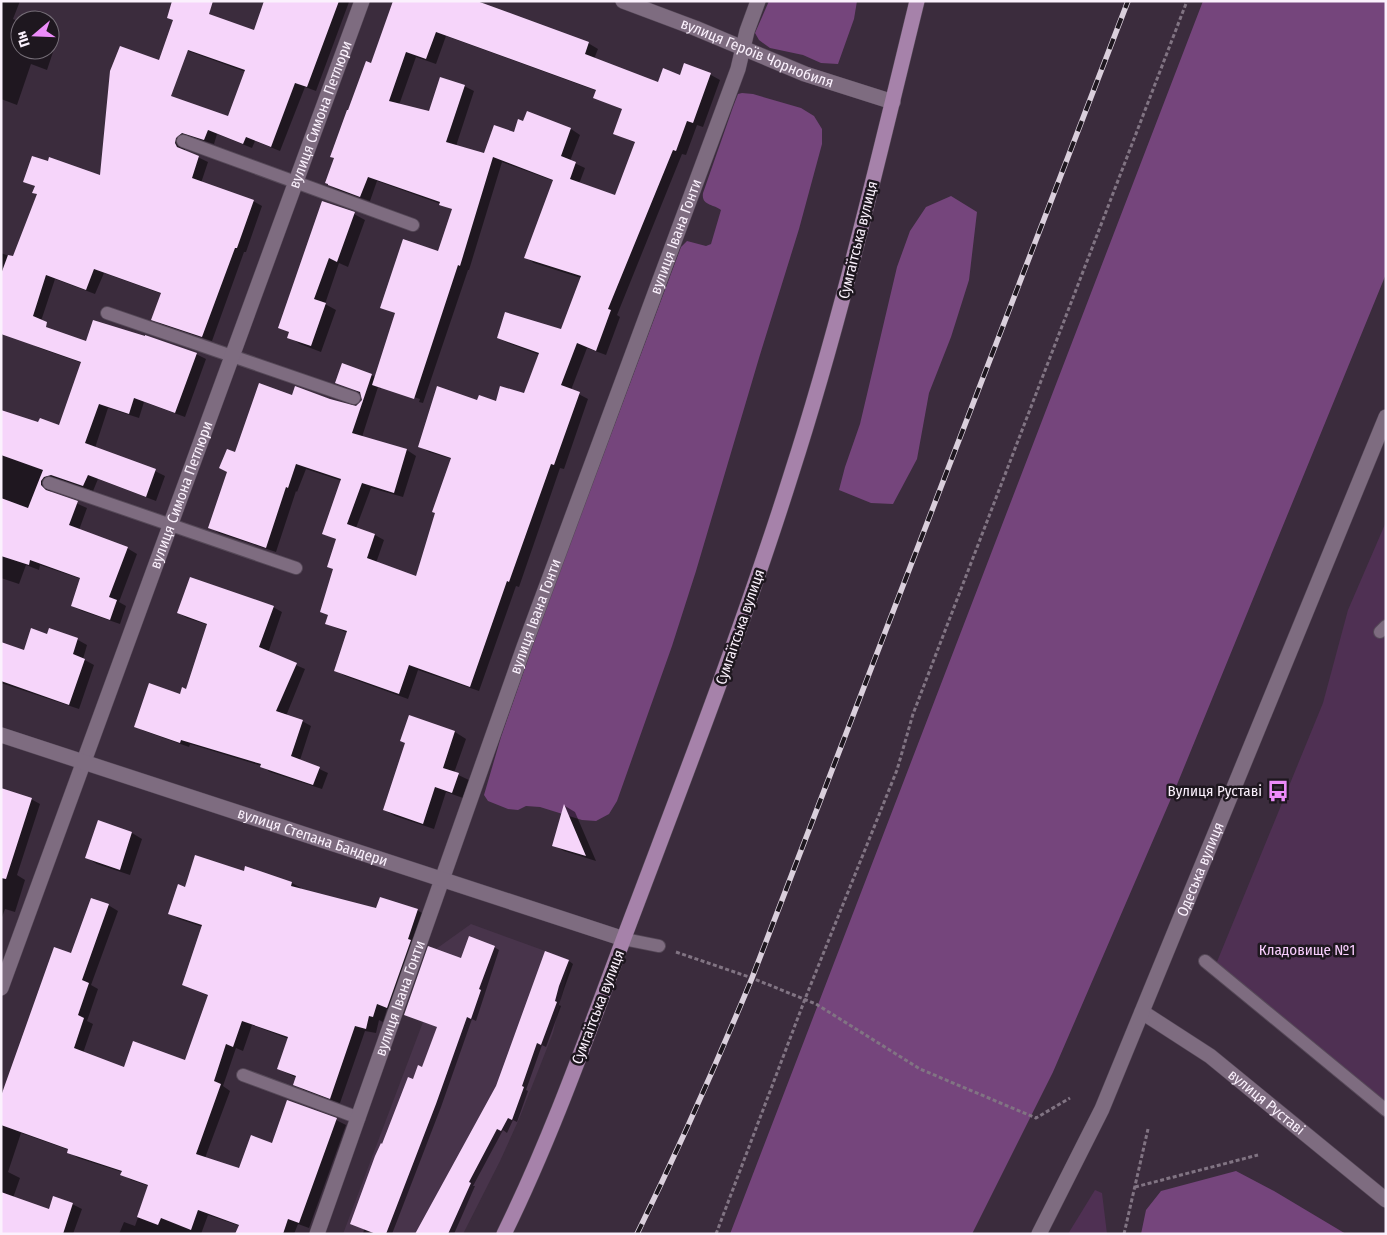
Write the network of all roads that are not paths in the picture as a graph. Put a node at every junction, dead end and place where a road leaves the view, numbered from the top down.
1 (362, 1) edge
2 (623, 1) edge
3 (758, 1) edge
4 (917, 1) edge
5 (743, 49) junction
6 (893, 102) junction
7 (183, 140) dead end
8 (297, 182) junction
9 (413, 225) dead end
10 (107, 313) dead end
11 (232, 356) junction
12 (354, 398) dead end
13 (1386, 418) edge
14 (49, 483) dead end
15 (171, 525) junction
16 (296, 568) dead end
17 (1, 735) edge
18 (83, 763) junction
19 (443, 881) junction
20 (624, 939) junction
21 (659, 946) road end
22 (1204, 961) dead end
23 (1, 988) edge
24 (1142, 1012) junction
25 (243, 1076) dead end
26 (1386, 1110) edge
27 (359, 1118) junction
28 (1386, 1200) edge
29 (317, 1234) edge
30 (504, 1234) edge
31 (1039, 1234) edge

1 - 8 street, вулиця Симона Петлюри
2 - 5 street, вулиця Героїв Чорнобиля
3 - 5 street, вулиця Івана Гонти
4 - 6 main road, Сумгаїтська вулиця
5 - 6 street, вулиця Героїв Чорнобиля
5 - 19 street, вулиця Івана Гонти
6 - 20 main road, Сумгаїтська вулиця
7 - 8 lane
8 - 9 lane
8 - 11 street, вулиця Симона Петлюри
10 - 11 lane
11 - 12 lane
11 - 15 street, вулиця Симона Петлюри
13 - 24 street, Одеська вулиця
14 - 15 lane
15 - 16 lane
15 - 18 street, вулиця Симона Петлюри
17 - 18 street, вулиця Степана Бандери
18 - 19 street, вулиця Степана Бандери
18 - 23 street, вулиця Симона Петлюри
19 - 20 street, вулиця Степана Бандери
19 - 27 street, вулиця Івана Гонти
20 - 21 lane
20 - 30 main road, Сумгаїтська вулиця
22 - 26 lane
24 - 28 street, вулиця Руставі
24 - 31 street, Одеська вулиця
25 - 27 lane
27 - 29 street, вулиця Івана Гонти

